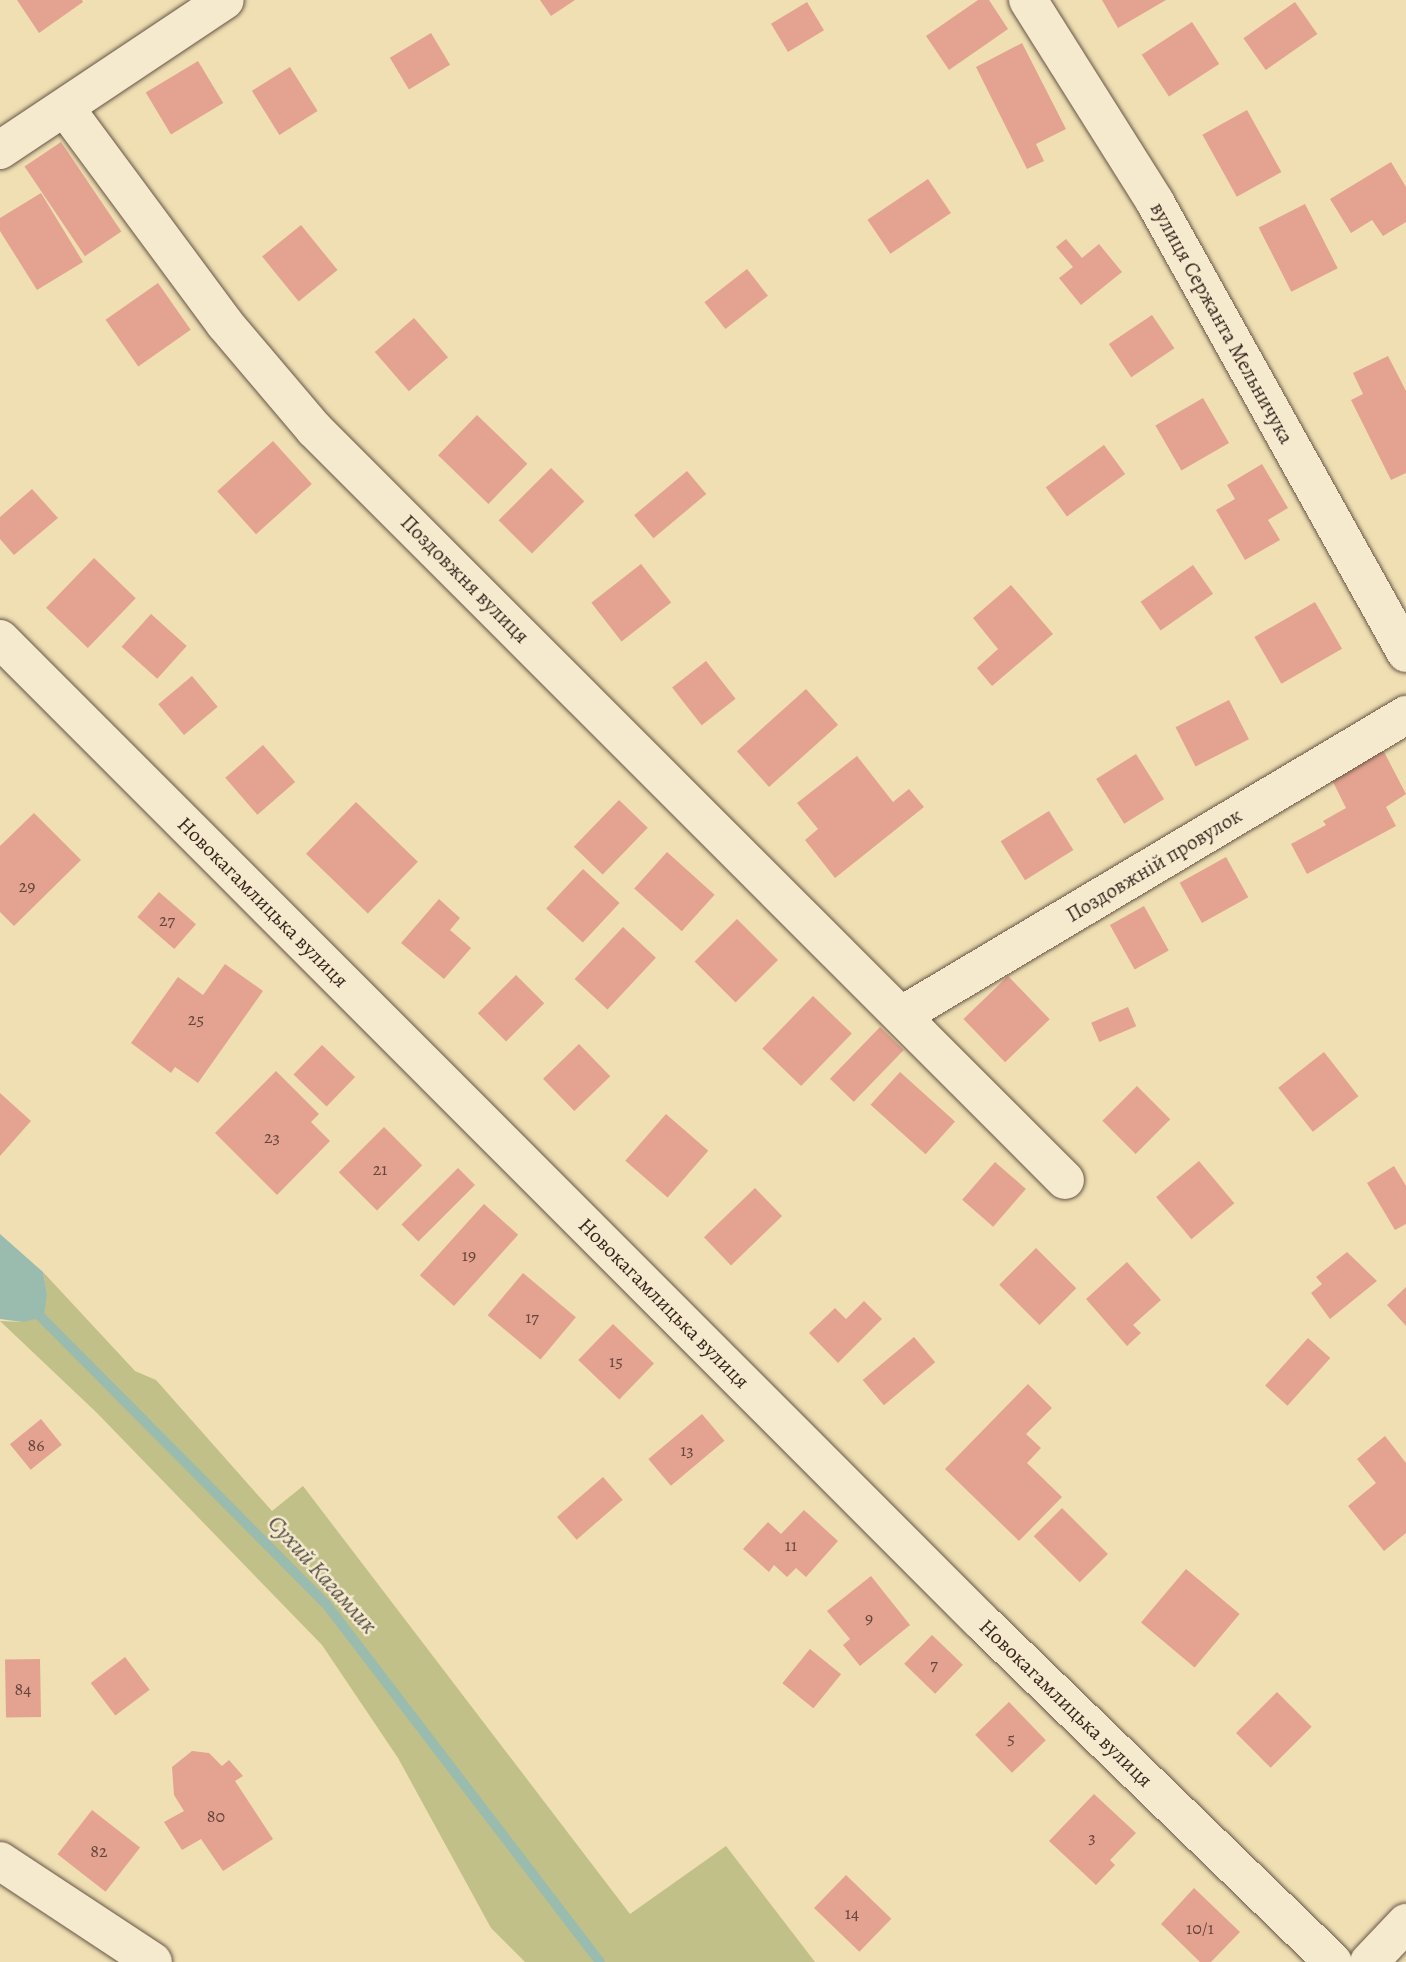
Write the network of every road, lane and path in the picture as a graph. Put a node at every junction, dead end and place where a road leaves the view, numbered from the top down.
1 (225, 0) edge
2 (1028, 0) edge
3 (66, 109) junction
4 (0, 150) edge
5 (4, 650) edge
6 (1406, 653) edge
7 (1406, 715) edge
8 (902, 1015) junction
9 (1065, 1180) dead end
10 (0, 1861) edge
11 (1406, 1923) edge
12 (1382, 1958) edge
13 (153, 1962) edge
14 (1333, 1962) edge

1 - 3 street
2 - 6 street, вулиця Сержанта Мельничука
3 - 4 street
3 - 8 street, Поздовжня вулиця
5 - 14 street, Новокагамлицька вулиця
7 - 8 street, Поздовжній провулок
8 - 9 street, Поздовжня вулиця
10 - 13 street
11 - 12 street

